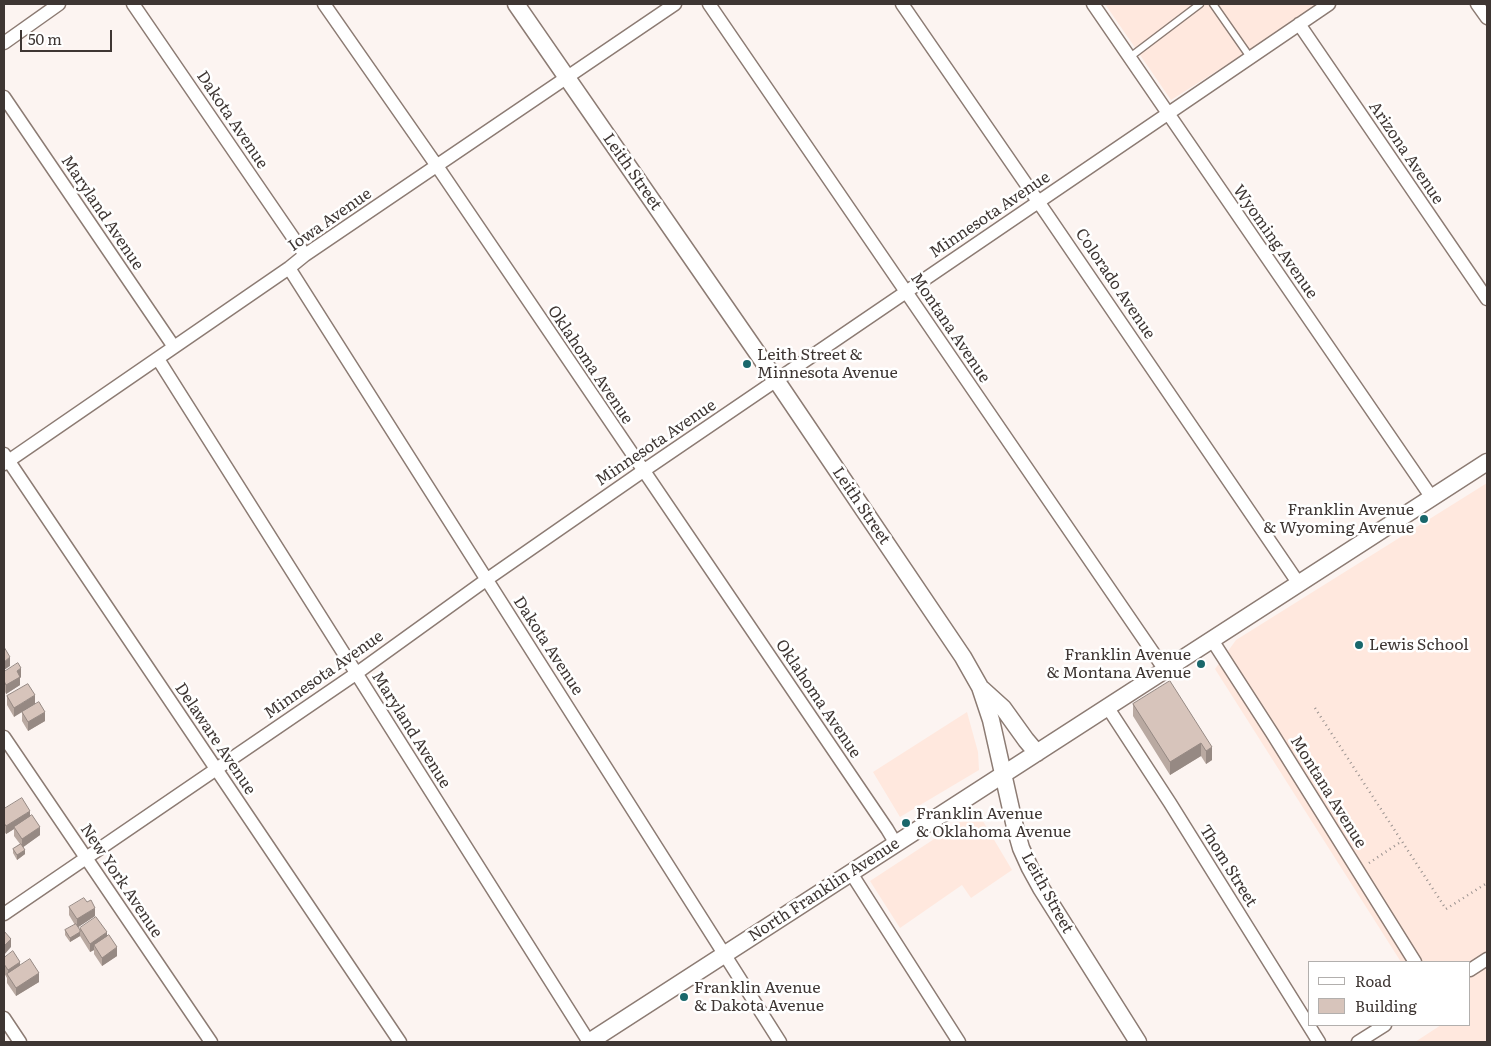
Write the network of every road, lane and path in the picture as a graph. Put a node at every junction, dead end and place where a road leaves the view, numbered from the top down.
1 (59, 4) edge
2 (133, 4) edge
3 (324, 4) edge
4 (516, 4) edge
5 (675, 4) edge
6 (709, 4) edge
7 (902, 4) edge
8 (1093, 4) edge
9 (1200, 4) edge
10 (1213, 4) edge
11 (1329, 4) edge
12 (1477, 4) edge
13 (1487, 18) edge
14 (1299, 24) junction
15 (4, 43) edge
16 (1130, 57) junction
17 (1250, 57) junction
18 (567, 78) junction
19 (4, 97) edge
20 (1167, 114) junction
21 (437, 166) junction
22 (1039, 202) junction
23 (305, 255) junction
24 (288, 268) junction
25 (906, 292) junction
26 (1487, 300) edge
27 (174, 347) junction
28 (158, 359) junction
29 (776, 380) junction
30 (5, 460) edge
31 (1487, 462) edge
32 (643, 471) junction
33 (1432, 498) junction
34 (486, 580) junction
35 (1299, 584) junction
36 (1212, 640) junction
37 (1165, 670) junction
38 (357, 673) junction
39 (980, 687) junction
40 (1108, 708) junction
41 (1316, 708) dead end
42 (4, 737) edge
43 (1038, 753) junction
44 (216, 769) junction
45 (1003, 774) junction
46 (1402, 841) junction
47 (896, 844) junction
48 (85, 858) junction
49 (1369, 863) dead end
50 (851, 873) junction
51 (1487, 883) edge
52 (4, 914) edge
53 (724, 954) junction
54 (1487, 959) edge
55 (1414, 961) edge
56 (1471, 969) edge
57 (4, 1018) edge
58 (1308, 1024) edge
59 (1309, 1026) edge
60 (1383, 1026) edge
61 (20, 1042) edge
62 (211, 1042) edge
63 (400, 1042) edge
64 (589, 1042) edge
65 (780, 1042) edge
66 (959, 1042) edge
67 (1138, 1042) edge
68 (1319, 1042) edge
69 (1358, 1042) edge

1 - 15 street
2 - 23 street, Dakota Avenue
3 - 21 street, Oklahoma Avenue
4 - 18 street, Leith Street
5 - 18 street, Iowa Avenue
6 - 25 street, Montana Avenue
7 - 22 street, Colorado Avenue
8 - 16 street, Wyoming Avenue
9 - 16 lane
10 - 17 lane
11 - 14 street, Minnesota Avenue
12 - 13 street
14 - 17 street, Minnesota Avenue
14 - 26 street, Arizona Avenue
16 - 20 street, Wyoming Avenue
17 - 20 street, Minnesota Avenue
18 - 21 street, Iowa Avenue
18 - 29 street, Leith Street
19 - 27 street, Maryland Avenue
20 - 22 street, Minnesota Avenue
20 - 33 street, Wyoming Avenue
21 - 23 street, Iowa Avenue
21 - 32 street, Oklahoma Avenue
22 - 25 street, Minnesota Avenue
22 - 35 street, Colorado Avenue
23 - 24 street, Iowa Avenue
24 - 27 street, Iowa Avenue
24 - 34 street, Dakota Avenue
25 - 29 street, Minnesota Avenue
25 - 37 street, Montana Avenue
27 - 28 street, Iowa Avenue
28 - 30 street, Iowa Avenue
28 - 38 street, Maryland Avenue
29 - 32 street, Minnesota Avenue
29 - 39 street, Leith Street
30 - 44 street, Delaware Avenue
31 - 33 street, North Franklin Avenue
32 - 34 street, Minnesota Avenue
32 - 47 street, Oklahoma Avenue
33 - 35 street, North Franklin Avenue
34 - 38 street, Minnesota Avenue
34 - 53 street, Dakota Avenue
35 - 36 street, North Franklin Avenue
36 - 37 street, North Franklin Avenue
36 - 55 street, Montana Avenue
37 - 40 street, North Franklin Avenue
38 - 44 street, Minnesota Avenue
38 - 64 street, Maryland Avenue
39 - 43 street
39 - 45 street, Leith Street
40 - 43 street, North Franklin Avenue
40 - 58 street, Thom Street
41 - 46 path
42 - 48 street, New York Avenue
43 - 45 street, North Franklin Avenue
44 - 48 street, Minnesota Avenue
44 - 63 street, Delaware Avenue
45 - 47 street, North Franklin Avenue
45 - 67 street, Leith Street
46 - 49 path
46 - 51 path
47 - 50 street, North Franklin Avenue
48 - 52 street, Minnesota Avenue
48 - 62 street, New York Avenue
50 - 53 street, North Franklin Avenue
50 - 66 street
53 - 64 street, North Franklin Avenue
53 - 65 street, Dakota Avenue
54 - 56 street
57 - 61 street
59 - 68 street, Thom Street
60 - 69 street

